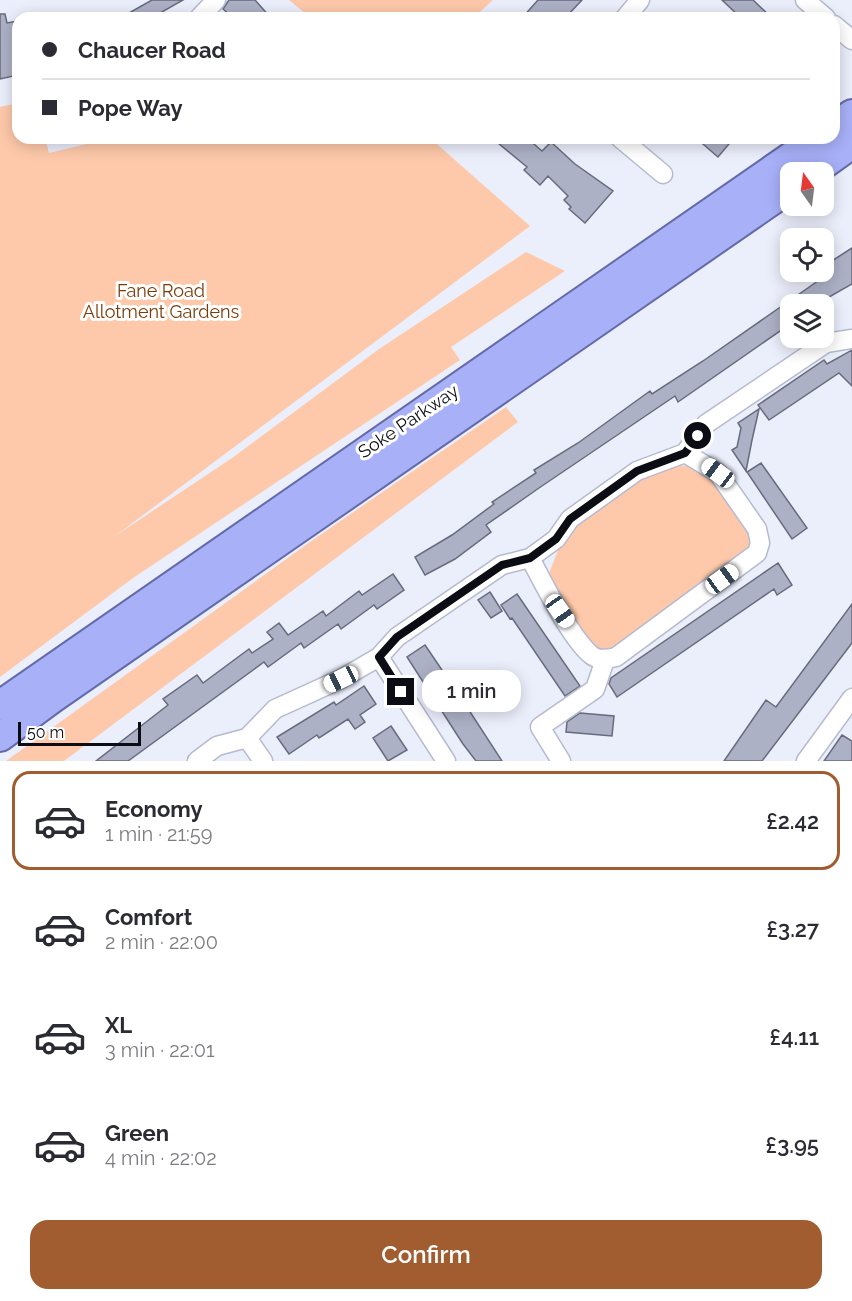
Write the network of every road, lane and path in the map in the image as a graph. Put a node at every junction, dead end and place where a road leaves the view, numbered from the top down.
1 (216, 0) edge
2 (640, 0) edge
3 (805, 0) edge
4 (205, 12) edge
5 (630, 12) edge
6 (819, 12) edge
7 (840, 29) edge
8 (852, 40) edge
9 (627, 144) edge
10 (810, 144) edge
11 (852, 144) edge
12 (827, 162) edge
13 (663, 174) dead end
14 (780, 195) edge
15 (852, 339) edge
16 (685, 453) junction
17 (530, 558) junction
18 (379, 657) junction
19 (605, 660) junction
20 (43, 689) junction
21 (852, 698) edge
22 (0, 700) edge
23 (0, 705) edge
24 (0, 737) edge
25 (247, 738) junction
26 (0, 745) edge
27 (197, 761) edge
28 (263, 761) edge
29 (446, 761) edge
30 (561, 761) edge
31 (806, 761) edge

1 - 4 street
2 - 5 street
3 - 6 street
7 - 8 street
9 - 13 street
10 - 20 highway, Soke Parkway
11 - 12 highway
14 - 20 highway, Soke Parkway
15 - 16 street
16 - 17 street
16 - 19 street
17 - 18 street
17 - 19 street
18 - 25 street
18 - 29 street
19 - 30 street
20 - 22 highway
20 - 23 highway, Soke Parkway
20 - 24 highway, Soke Parkway
20 - 26 highway
21 - 31 street
25 - 27 street
25 - 28 street

